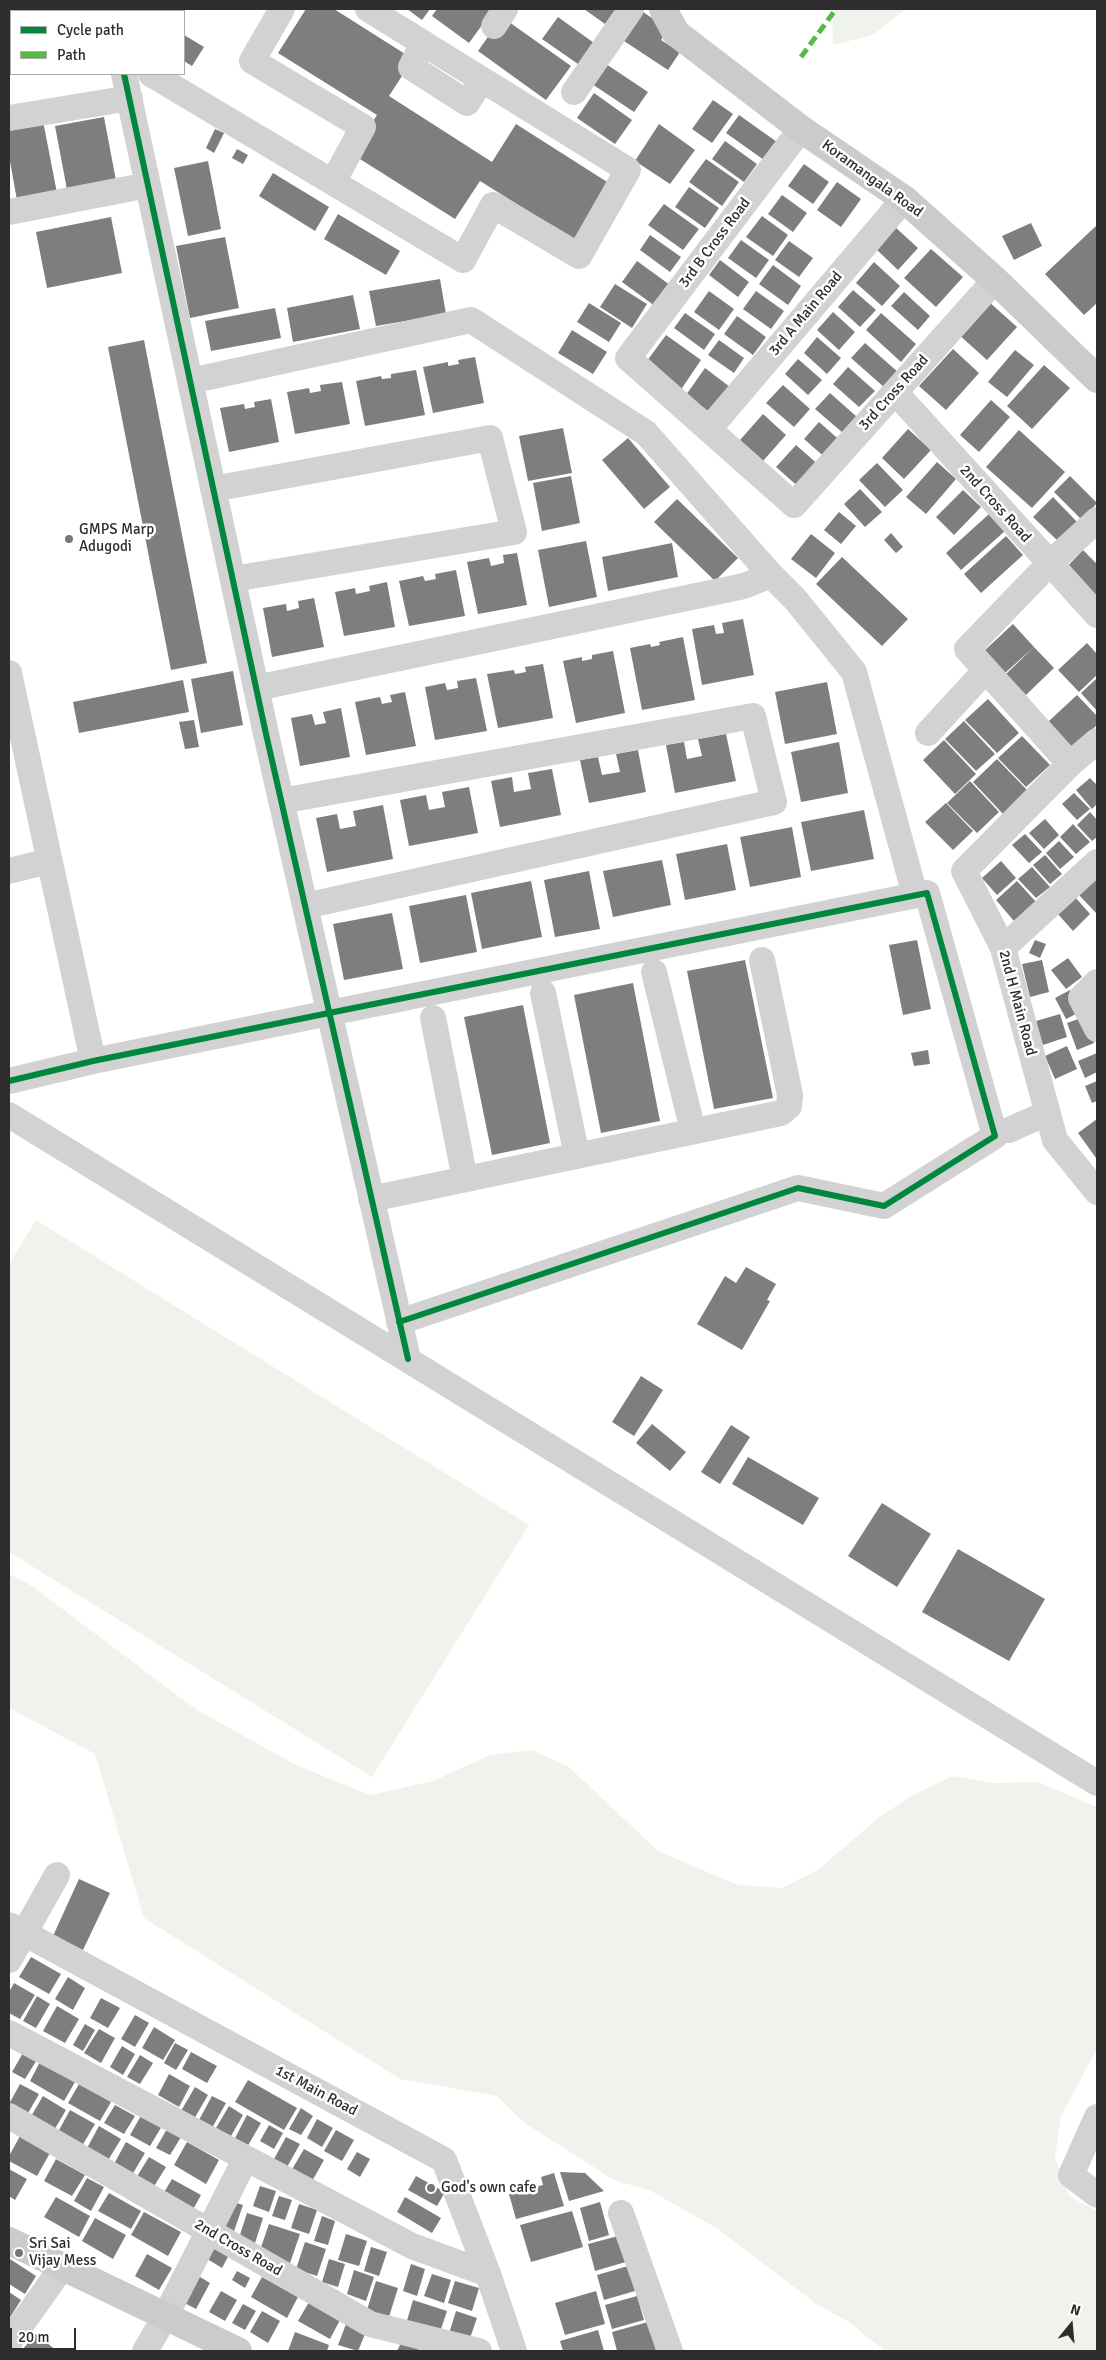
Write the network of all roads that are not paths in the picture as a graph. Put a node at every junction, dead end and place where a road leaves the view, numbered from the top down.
1 (282, 9) edge
2 (368, 9) edge
3 (631, 9) edge
4 (663, 9) edge
5 (153, 75) edge
6 (127, 86) edge
7 (574, 92) dead end
8 (9, 118) edge
9 (801, 128) junction
10 (333, 182) junction
11 (148, 185) junction
12 (904, 199) junction
13 (9, 212) edge
14 (995, 280) junction
15 (1097, 378) edge
16 (190, 381) junction
17 (895, 392) junction
18 (709, 430) junction
19 (213, 489) junction
20 (1097, 520) edge
21 (1049, 564) junction
22 (772, 575) junction
23 (233, 579) junction
24 (1097, 615) edge
25 (986, 670) junction
26 (9, 673) edge
27 (256, 688) junction
28 (928, 733) dead end
29 (1097, 741) edge
30 (17, 748) edge
31 (1070, 764) junction
32 (281, 802) junction
33 (49, 861) junction
34 (1097, 862) edge
35 (9, 872) edge
36 (915, 895) junction
37 (305, 906) junction
38 (1003, 948) junction
39 (762, 960) dead end
40 (654, 972) dead end
41 (1089, 990) edge
42 (543, 992) dead end
43 (329, 1013) junction
44 (433, 1018) dead end
45 (1097, 1029) edge
46 (94, 1061) junction
47 (9, 1082) edge
48 (1046, 1113) junction
49 (9, 1114) edge
50 (1009, 1130) dead end
51 (693, 1131) junction
52 (577, 1156) junction
53 (465, 1179) junction
54 (1097, 1192) edge
55 (371, 1199) junction
56 (399, 1322) junction
57 (408, 1360) junction
58 (1097, 1783) edge
59 (57, 1875) dead end
60 (16, 1929) edge
61 (9, 1960) edge
62 (9, 2033) edge
63 (9, 2116) edge
64 (1097, 2117) edge
65 (246, 2158) junction
66 (1097, 2195) edge
67 (621, 2213) dead end
68 (208, 2231) junction
69 (9, 2241) edge
70 (63, 2266) junction
71 (488, 2274) junction
72 (165, 2317) junction
73 (9, 2342) edge
74 (145, 2351) edge
75 (238, 2351) edge
76 (478, 2351) edge
77 (514, 2351) edge
78 (670, 2351) edge

1 - 10 street
2 - 10 street
3 - 7 street
4 - 9 street, Koramangala Road
5 - 10 street
6 - 8 street
6 - 11 street
9 - 12 street, Koramangala Road
9 - 18 street, 3rd B Cross Road
11 - 13 street
11 - 16 street
12 - 14 street, Koramangala Road
12 - 18 street, 3rd A Main Road
14 - 15 street, Koramangala Road
14 - 17 street, 3rd Cross Road
16 - 19 street
16 - 22 street
17 - 18 street, 3rd Cross Road
17 - 21 street, 2nd Cross Road
19 - 23 street
19 - 23 street
20 - 21 street
21 - 24 street, 2nd Cross Road
21 - 25 street
22 - 27 street
22 - 36 street
23 - 27 street
25 - 28 street
25 - 31 street
26 - 30 street
27 - 32 street
29 - 31 street, 2nd H Main Road
30 - 33 street
31 - 38 street, 2nd H Main Road
32 - 37 street
32 - 37 street
33 - 35 street
33 - 46 street
34 - 38 street
36 - 43 street
36 - 56 street
37 - 43 street
38 - 48 street, 2nd H Main Road
39 - 51 street
40 - 51 street
41 - 45 street
42 - 52 street
43 - 46 street
43 - 55 street
44 - 53 street
46 - 47 street
48 - 50 street
48 - 54 street, 2nd H Main Road
49 - 57 street
51 - 52 street
52 - 53 street
53 - 55 street
55 - 56 street
56 - 57 street
57 - 58 street
59 - 60 street
60 - 61 street
60 - 71 street, 1st Main Road
62 - 65 street
63 - 68 street, 2nd Cross Road
64 - 66 street
65 - 68 street
65 - 71 street
67 - 78 street
68 - 72 street
68 - 76 street, 2nd Cross Road
69 - 70 street
70 - 72 street
70 - 73 street
71 - 77 street, 1st Main Road
72 - 74 street
72 - 75 street

